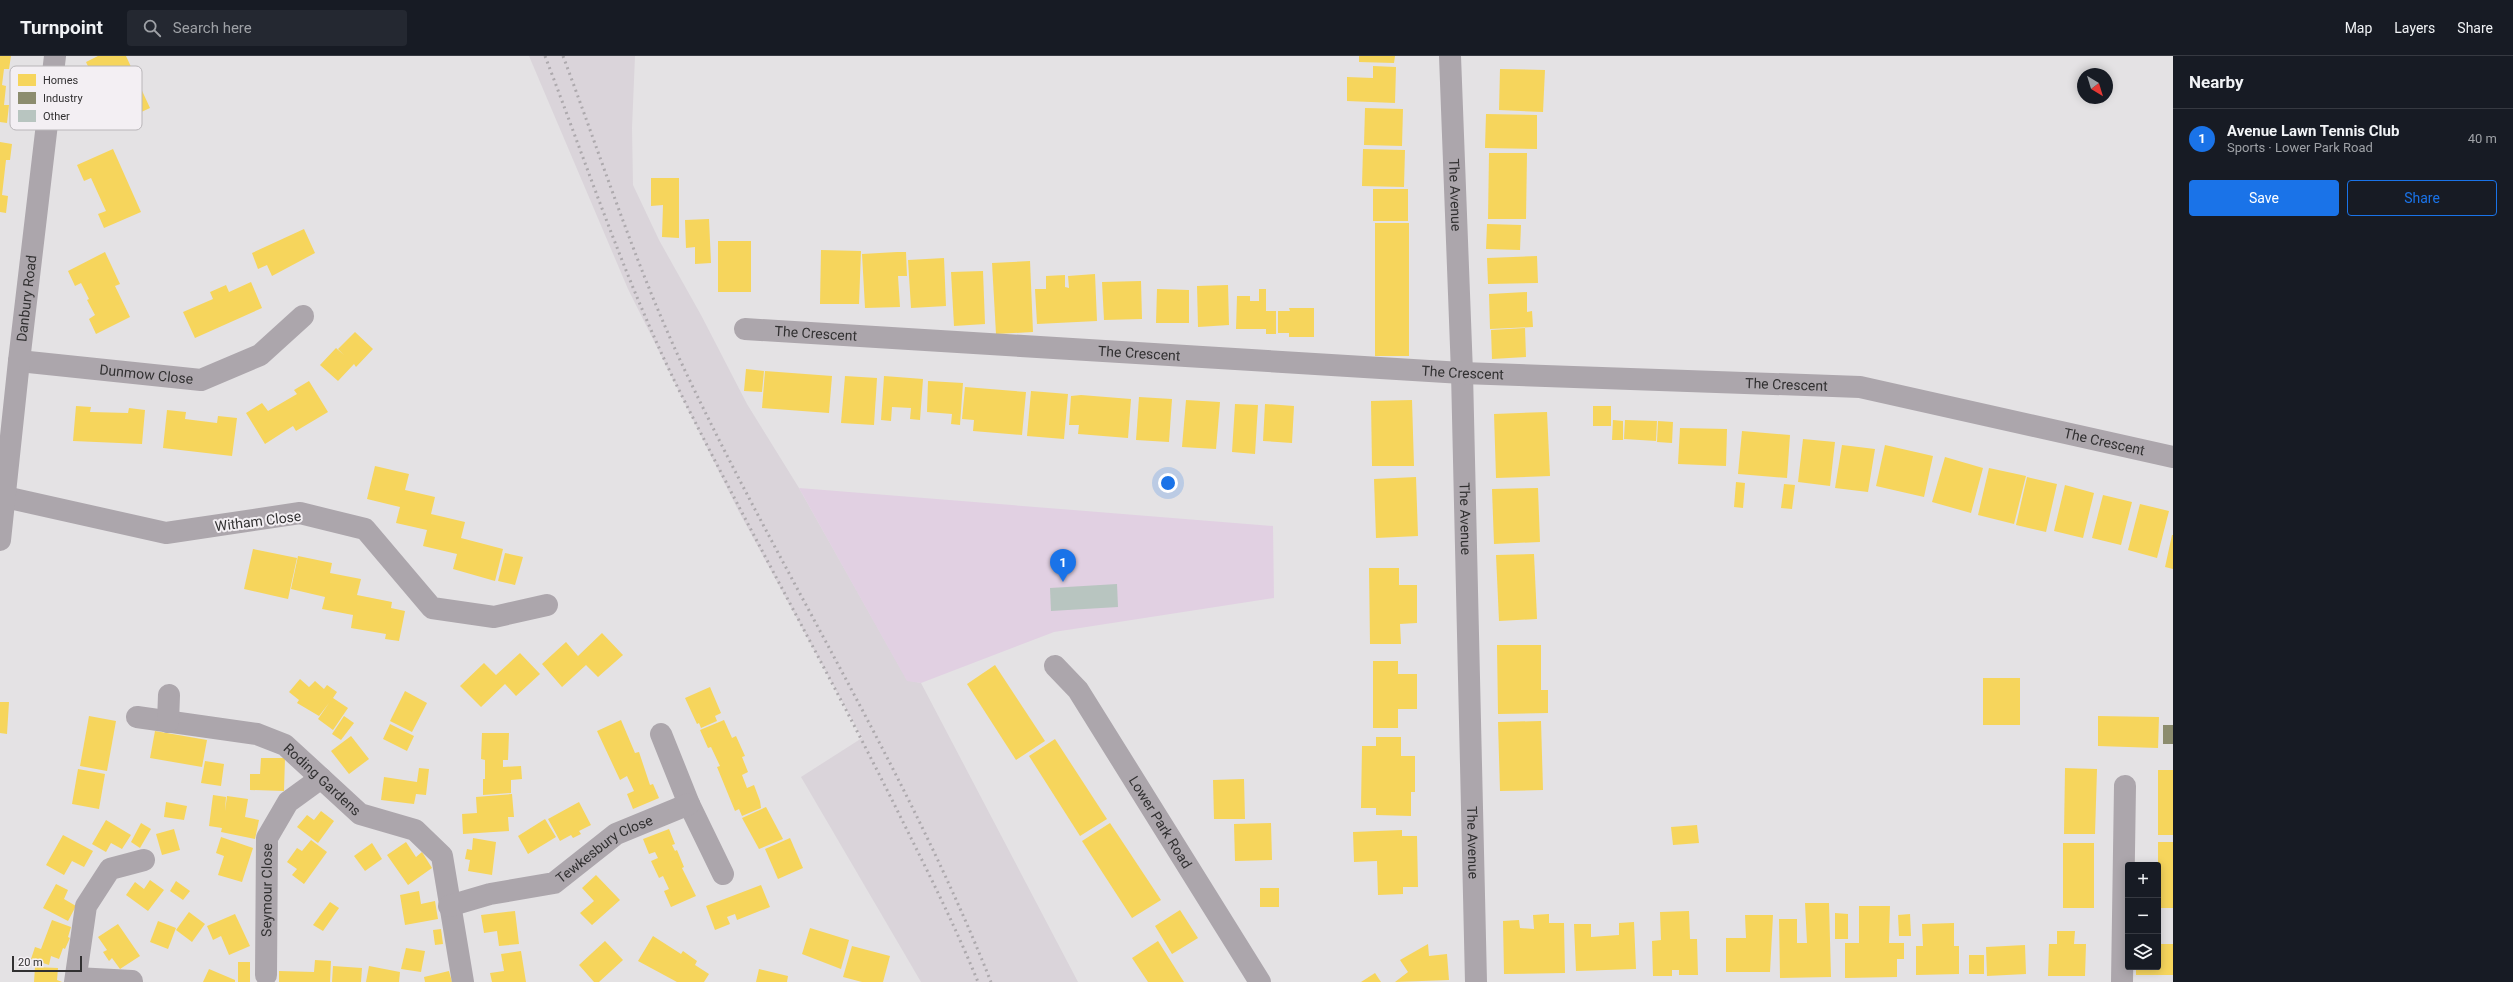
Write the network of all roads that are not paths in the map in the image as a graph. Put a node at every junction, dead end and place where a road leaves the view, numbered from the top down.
1 (55, 56) edge
2 (1450, 56) edge
3 (54, 66) edge
4 (46, 130) edge
5 (303, 316) dead end
6 (745, 329) dead end
7 (18, 361) junction
8 (1462, 373) junction
9 (2173, 457) edge
10 (5, 497) junction
11 (0, 540) edge
12 (547, 604) dead end
13 (1055, 666) dead end
14 (169, 695) dead end
15 (137, 717) dead end
16 (168, 722) junction
17 (661, 734) dead end
18 (321, 778) junction
19 (2124, 786) dead end
20 (689, 804) junction
21 (144, 860) dead end
22 (723, 874) dead end
23 (449, 906) junction
24 (266, 976) dead end
25 (75, 980) edge
26 (132, 981) edge
27 (463, 982) edge
28 (1260, 982) edge
29 (1476, 982) edge
30 (2122, 982) edge

1 - 3 street, Danbury Road
2 - 8 street, The Avenue
4 - 7 street, Danbury Road
5 - 7 street, Dunmow Close
6 - 8 street, The Crescent
7 - 10 street, Danbury Road
8 - 9 street, The Crescent
8 - 29 street, The Avenue
10 - 11 street, Danbury Road
10 - 12 street, Witham Close
13 - 28 street, Lower Park Road
14 - 16 street
15 - 16 street, Roding Gardens
16 - 18 street, Roding Gardens
17 - 20 street
18 - 23 street, Roding Gardens
18 - 24 street, Seymour Close
19 - 30 street
20 - 22 street
20 - 23 street, Tewkesbury Close
21 - 25 street
23 - 27 street, Roding Gardens
25 - 26 street

